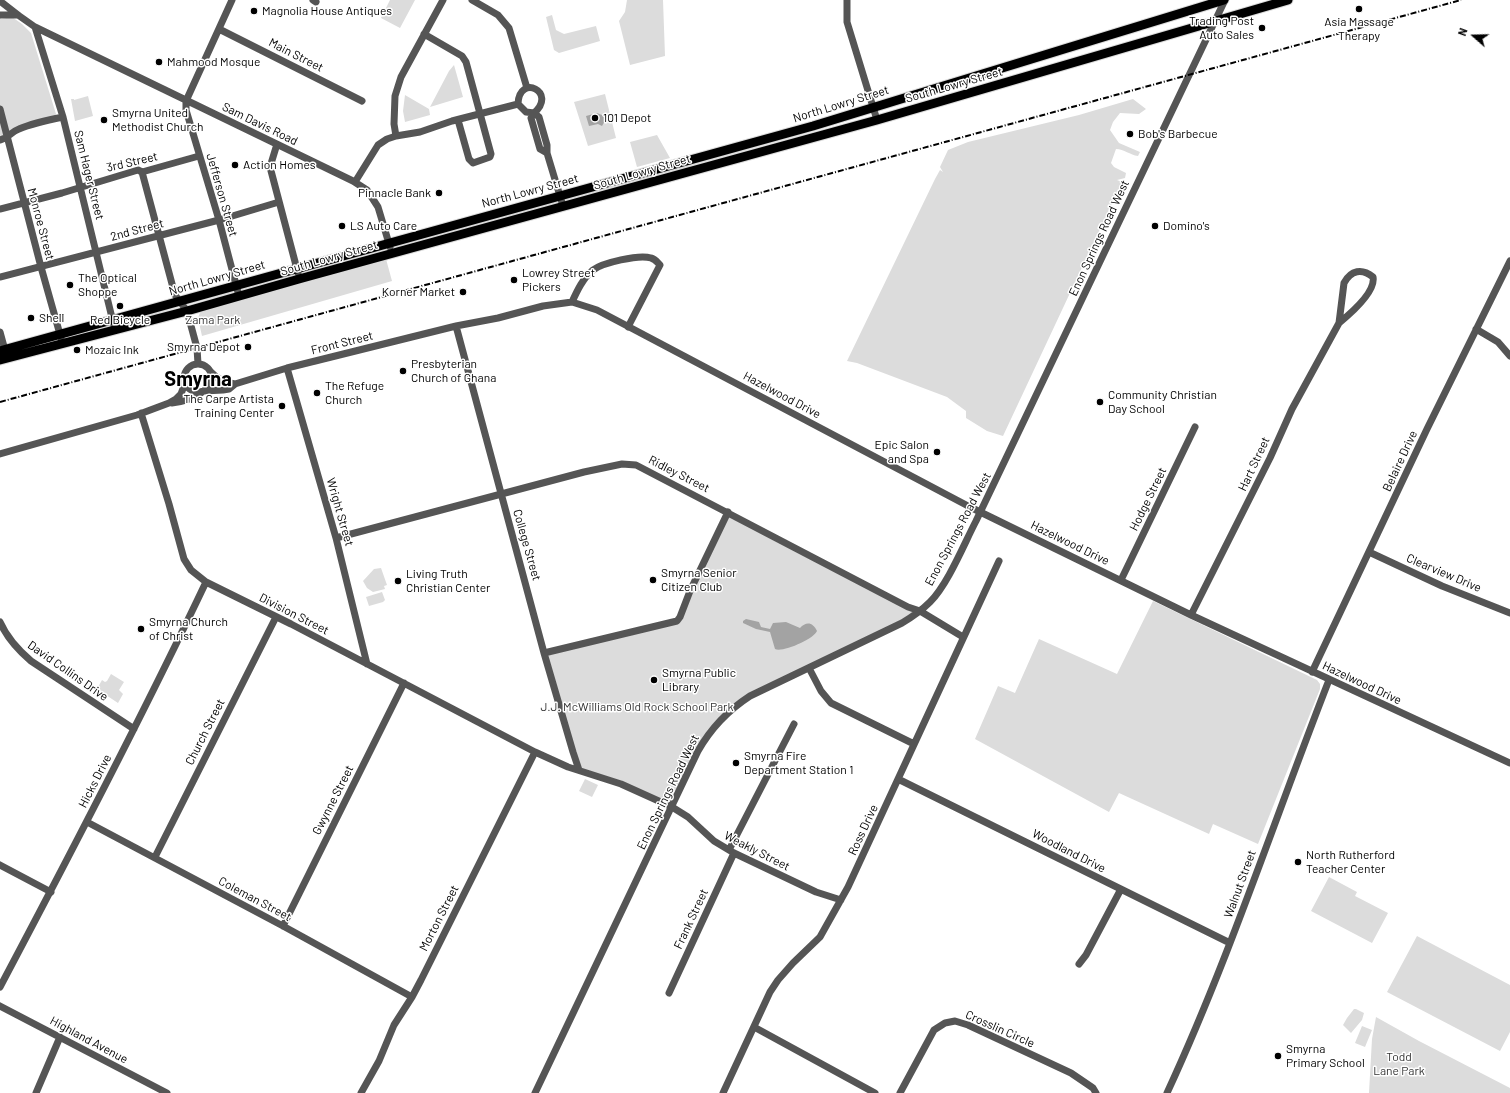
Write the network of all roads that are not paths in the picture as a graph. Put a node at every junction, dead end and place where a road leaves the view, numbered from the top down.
1 (232, 0) edge
2 (442, 0) edge
3 (472, 0) edge
4 (846, 0) edge
5 (1225, 0) edge
6 (1288, 0) edge
7 (0, 1) edge
8 (0, 15) edge
9 (18, 15) junction
10 (1215, 21) junction
11 (35, 27) junction
12 (219, 29) junction
13 (424, 34) junction
14 (527, 88) junction
15 (186, 101) junction
16 (362, 101) dead end
17 (518, 104) junction
18 (873, 107) junction
19 (0, 109) edge
20 (479, 113) junction
21 (534, 113) junction
22 (63, 117) junction
23 (458, 120) junction
24 (877, 120) junction
25 (396, 136) junction
26 (4, 139) edge
27 (277, 144) junction
28 (199, 156) junction
29 (142, 172) junction
30 (355, 182) junction
31 (80, 187) junction
32 (560, 196) junction
33 (279, 202) junction
34 (24, 203) junction
35 (563, 206) junction
36 (0, 209) edge
37 (219, 220) junction
38 (158, 235) junction
39 (388, 243) junction
40 (97, 252) junction
41 (391, 253) junction
42 (1510, 261) edge
43 (41, 266) junction
44 (296, 268) junction
45 (0, 277) edge
46 (299, 279) junction
47 (236, 285) junction
48 (239, 296) junction
49 (180, 302) junction
50 (572, 302) junction
51 (187, 311) junction
52 (113, 320) junction
53 (1340, 323) junction
54 (456, 326) junction
55 (628, 327) junction
56 (1476, 329) junction
57 (115, 330) junction
58 (0, 332) edge
59 (61, 339) junction
60 (3, 355) edge
61 (1510, 356) edge
62 (198, 364) junction
63 (287, 368) junction
64 (211, 372) junction
65 (185, 384) junction
66 (235, 384) junction
67 (202, 392) junction
68 (169, 403) junction
69 (141, 413) junction
70 (1194, 427) dead end
71 (0, 454) edge
72 (501, 494) junction
73 (728, 512) junction
74 (980, 512) junction
75 (336, 538) junction
76 (1369, 552) junction
77 (999, 560) dead end
78 (1121, 580) junction
79 (206, 582) junction
80 (920, 611) junction
81 (1510, 613) edge
82 (1191, 615) junction
83 (276, 617) junction
84 (0, 622) edge
85 (963, 637) junction
86 (544, 653) junction
87 (367, 664) junction
88 (809, 668) junction
89 (1312, 672) junction
90 (1329, 680) junction
91 (404, 683) junction
92 (794, 724) dead end
93 (134, 729) junction
94 (914, 744) junction
95 (535, 752) junction
96 (1510, 763) edge
97 (579, 770) junction
98 (898, 779) junction
99 (672, 807) junction
100 (87, 822) junction
101 (731, 851) junction
102 (155, 857) junction
103 (0, 865) edge
104 (1121, 889) junction
105 (51, 892) junction
106 (841, 900) junction
107 (283, 926) junction
108 (1230, 943) junction
109 (1079, 964) dead end
110 (0, 987) edge
111 (669, 993) dead end
112 (412, 997) junction
113 (0, 1006) edge
114 (754, 1027) junction
115 (60, 1037) junction
116 (537, 1092) edge
117 (36, 1093) edge
118 (167, 1093) edge
119 (361, 1093) edge
120 (723, 1093) edge
121 (875, 1093) edge
122 (900, 1093) edge
123 (1096, 1093) edge
124 (1167, 1093) edge

1 - 12 street
2 - 13 street
3 - 14 street
4 - 18 street
5 - 10 street, Enon Springs Road West
5 - 18 main road, North Lowry Street
6 - 10 main road, South Lowry Street
7 - 9 street, Sam Davis Road
8 - 9 street
9 - 11 street, Sam Davis Road
10 - 24 main road, South Lowry Street
10 - 74 street, Enon Springs Road West
11 - 15 street, Sam Davis Road
11 - 22 street, Sam Hager Street
12 - 15 street
12 - 16 street, Main Street
13 - 20 street
13 - 25 street
14 - 17 street
14 - 21 street
15 - 27 street, Sam Davis Road
15 - 28 street, Jefferson Street
17 - 20 street
17 - 21 street
18 - 24 street
18 - 32 main road, North Lowry Street
19 - 26 street, Monroe Street
20 - 23 street
20 - 23 street
21 - 32 street
22 - 26 street
22 - 31 street, Sam Hager Street
23 - 25 street
24 - 35 main road, South Lowry Street
25 - 30 street
26 - 34 street, Monroe Street
27 - 30 street, Sam Davis Road
27 - 33 street
28 - 29 street, 3rd Street
28 - 37 street, Jefferson Street
29 - 31 street, 3rd Street
29 - 38 street
30 - 39 street, Sam Davis Road
31 - 34 street, 3rd Street
31 - 40 street, Sam Hager Street
32 - 35 street
32 - 39 main road, North Lowry Street
33 - 37 street, 2nd Street
33 - 44 street
34 - 36 street, 3rd Street
34 - 43 street, Monroe Street
35 - 41 main road, South Lowry Street
37 - 38 street, 2nd Street
37 - 47 street, Jefferson Street
38 - 40 street, 2nd Street
38 - 49 street
39 - 41 street, Sam Davis Road
39 - 44 main road, North Lowry Street
40 - 43 street, 2nd Street
40 - 52 street, Sam Hager Street
41 - 46 main road, South Lowry Street
42 - 56 street, Belaire Drive
43 - 45 street, 2nd Street
43 - 59 street, Monroe Street
44 - 46 street
44 - 47 main road, North Lowry Street
46 - 48 main road, South Lowry Street
47 - 48 street, Jefferson Street
47 - 49 main road, North Lowry Street
48 - 51 main road, South Lowry Street
49 - 51 street
49 - 52 main road, North Lowry Street
50 - 54 street, Hazelwood Drive
50 - 55 street, Hazelwood Drive
50 - 55 street
51 - 57 main road, South Lowry Street
51 - 62 street
52 - 57 street, Sam Hager Street
52 - 59 main road, North Lowry Street
53 - 53 street, Hart Street
53 - 82 street, Hart Street
54 - 63 street, Front Street
54 - 72 street, College Street
55 - 74 street, Hazelwood Drive
56 - 61 street
56 - 76 street, Belaire Drive
57 - 59 main road, South Lowry Street
58 - 60 street
59 - 60 main road, South Lowry Street
62 - 64 street
62 - 65 street, Front Street
63 - 66 street, Front Street
63 - 75 street, Wright Street
64 - 66 street
64 - 67 street
65 - 67 street
65 - 68 street, Front Street
66 - 67 street, Front Street
67 - 68 street, Front Street
68 - 69 street, Front Street
69 - 71 street, Front Street
69 - 79 street, Division Street
70 - 78 street, Hodge Street
72 - 73 street, Ridley Street
72 - 75 street, Ridley Street
72 - 86 street, College Street
73 - 80 street, Ridley Street
73 - 86 street
74 - 78 street, Hazelwood Drive
74 - 80 street, Enon Springs Road West
75 - 87 street, Wright Street
76 - 81 street, Clearview Drive
76 - 89 street, Belaire Drive
77 - 85 street, Ross Drive
78 - 82 street, Hazelwood Drive
79 - 83 street, Division Street
79 - 93 street, Hicks Drive
80 - 85 street, Ridley Street
80 - 88 street, Enon Springs Road West
82 - 89 street, Hazelwood Drive
83 - 87 street, Division Street
83 - 102 street, Church Street
84 - 93 street, David Collins Drive
85 - 94 street, Ross Drive
86 - 97 street, College Street
87 - 91 street, Division Street
88 - 94 street
88 - 99 street, Enon Springs Road West
89 - 90 street, Hazelwood Drive
90 - 96 street, Hazelwood Drive
90 - 108 street, Walnut Street
91 - 95 street, Division Street
91 - 107 street, Gwynne Street
92 - 101 street, Frank Street
93 - 100 street, Hicks Drive
94 - 98 street, Ross Drive
95 - 97 street
95 - 112 street, Morton Street
97 - 99 street
98 - 104 street, Woodland Drive
98 - 106 street, Ross Drive
99 - 101 street, Weakly Street
99 - 116 street, Enon Springs Road West
100 - 102 street, Coleman Street
100 - 105 street, Hicks Drive
101 - 106 street, Weakly Street
101 - 111 street, Frank Street
102 - 107 street, Coleman Street
103 - 105 street
104 - 108 street, Woodland Drive
104 - 109 street
105 - 110 street, Hicks Drive
106 - 114 street, Ross Drive
107 - 112 street, Coleman Street
108 - 124 street, Walnut Street
112 - 119 street, Morton Street
113 - 115 street, Highland Avenue
114 - 120 street, Ross Drive
114 - 121 street
115 - 117 street
115 - 118 street, Highland Avenue
122 - 123 street, Crosslin Circle

